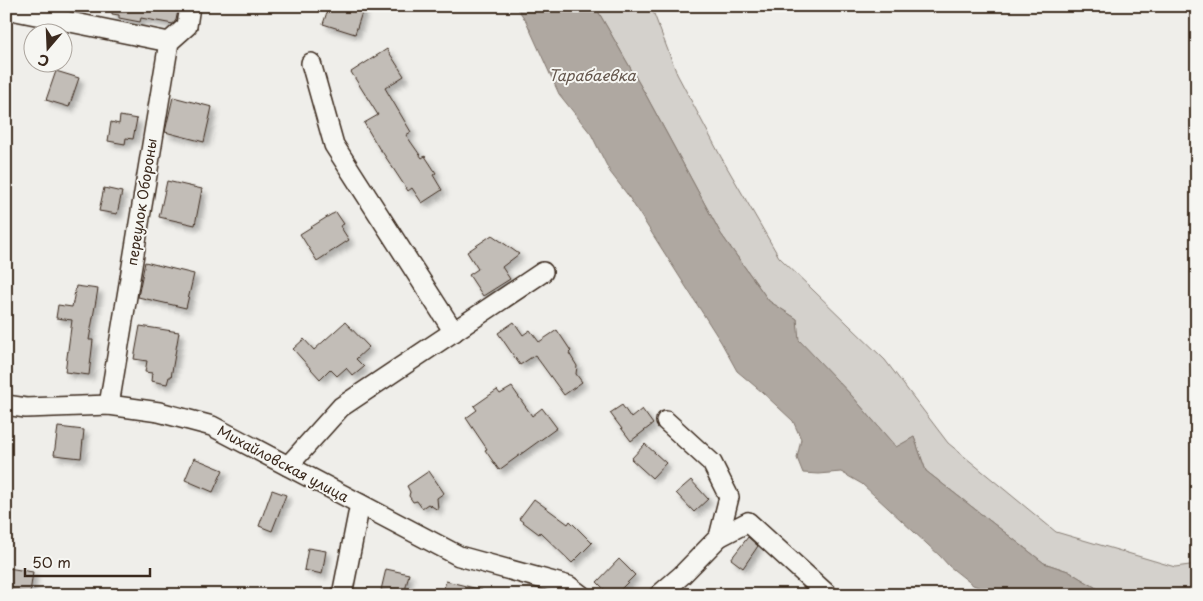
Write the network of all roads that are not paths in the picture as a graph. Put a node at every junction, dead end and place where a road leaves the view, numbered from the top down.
1 (190, 6) edge
2 (6, 9) edge
3 (169, 42) junction
4 (311, 63) dead end
5 (543, 272) dead end
6 (454, 332) junction
7 (6, 405) edge
8 (109, 405) junction
9 (666, 421) dead end
10 (288, 466) junction
11 (360, 504) junction
12 (719, 537) junction
13 (342, 595) edge
14 (581, 595) edge
15 (659, 595) edge
16 (828, 595) edge

1 - 3 street
2 - 3 street
3 - 8 street, переулок Обороны
4 - 6 street
5 - 6 street
6 - 10 street
7 - 8 street, Михайловская улица
8 - 10 street, Михайловская улица
9 - 12 street
10 - 11 street, Михайловская улица
11 - 13 street
11 - 14 street, Михайловская улица
12 - 15 street
12 - 16 street

